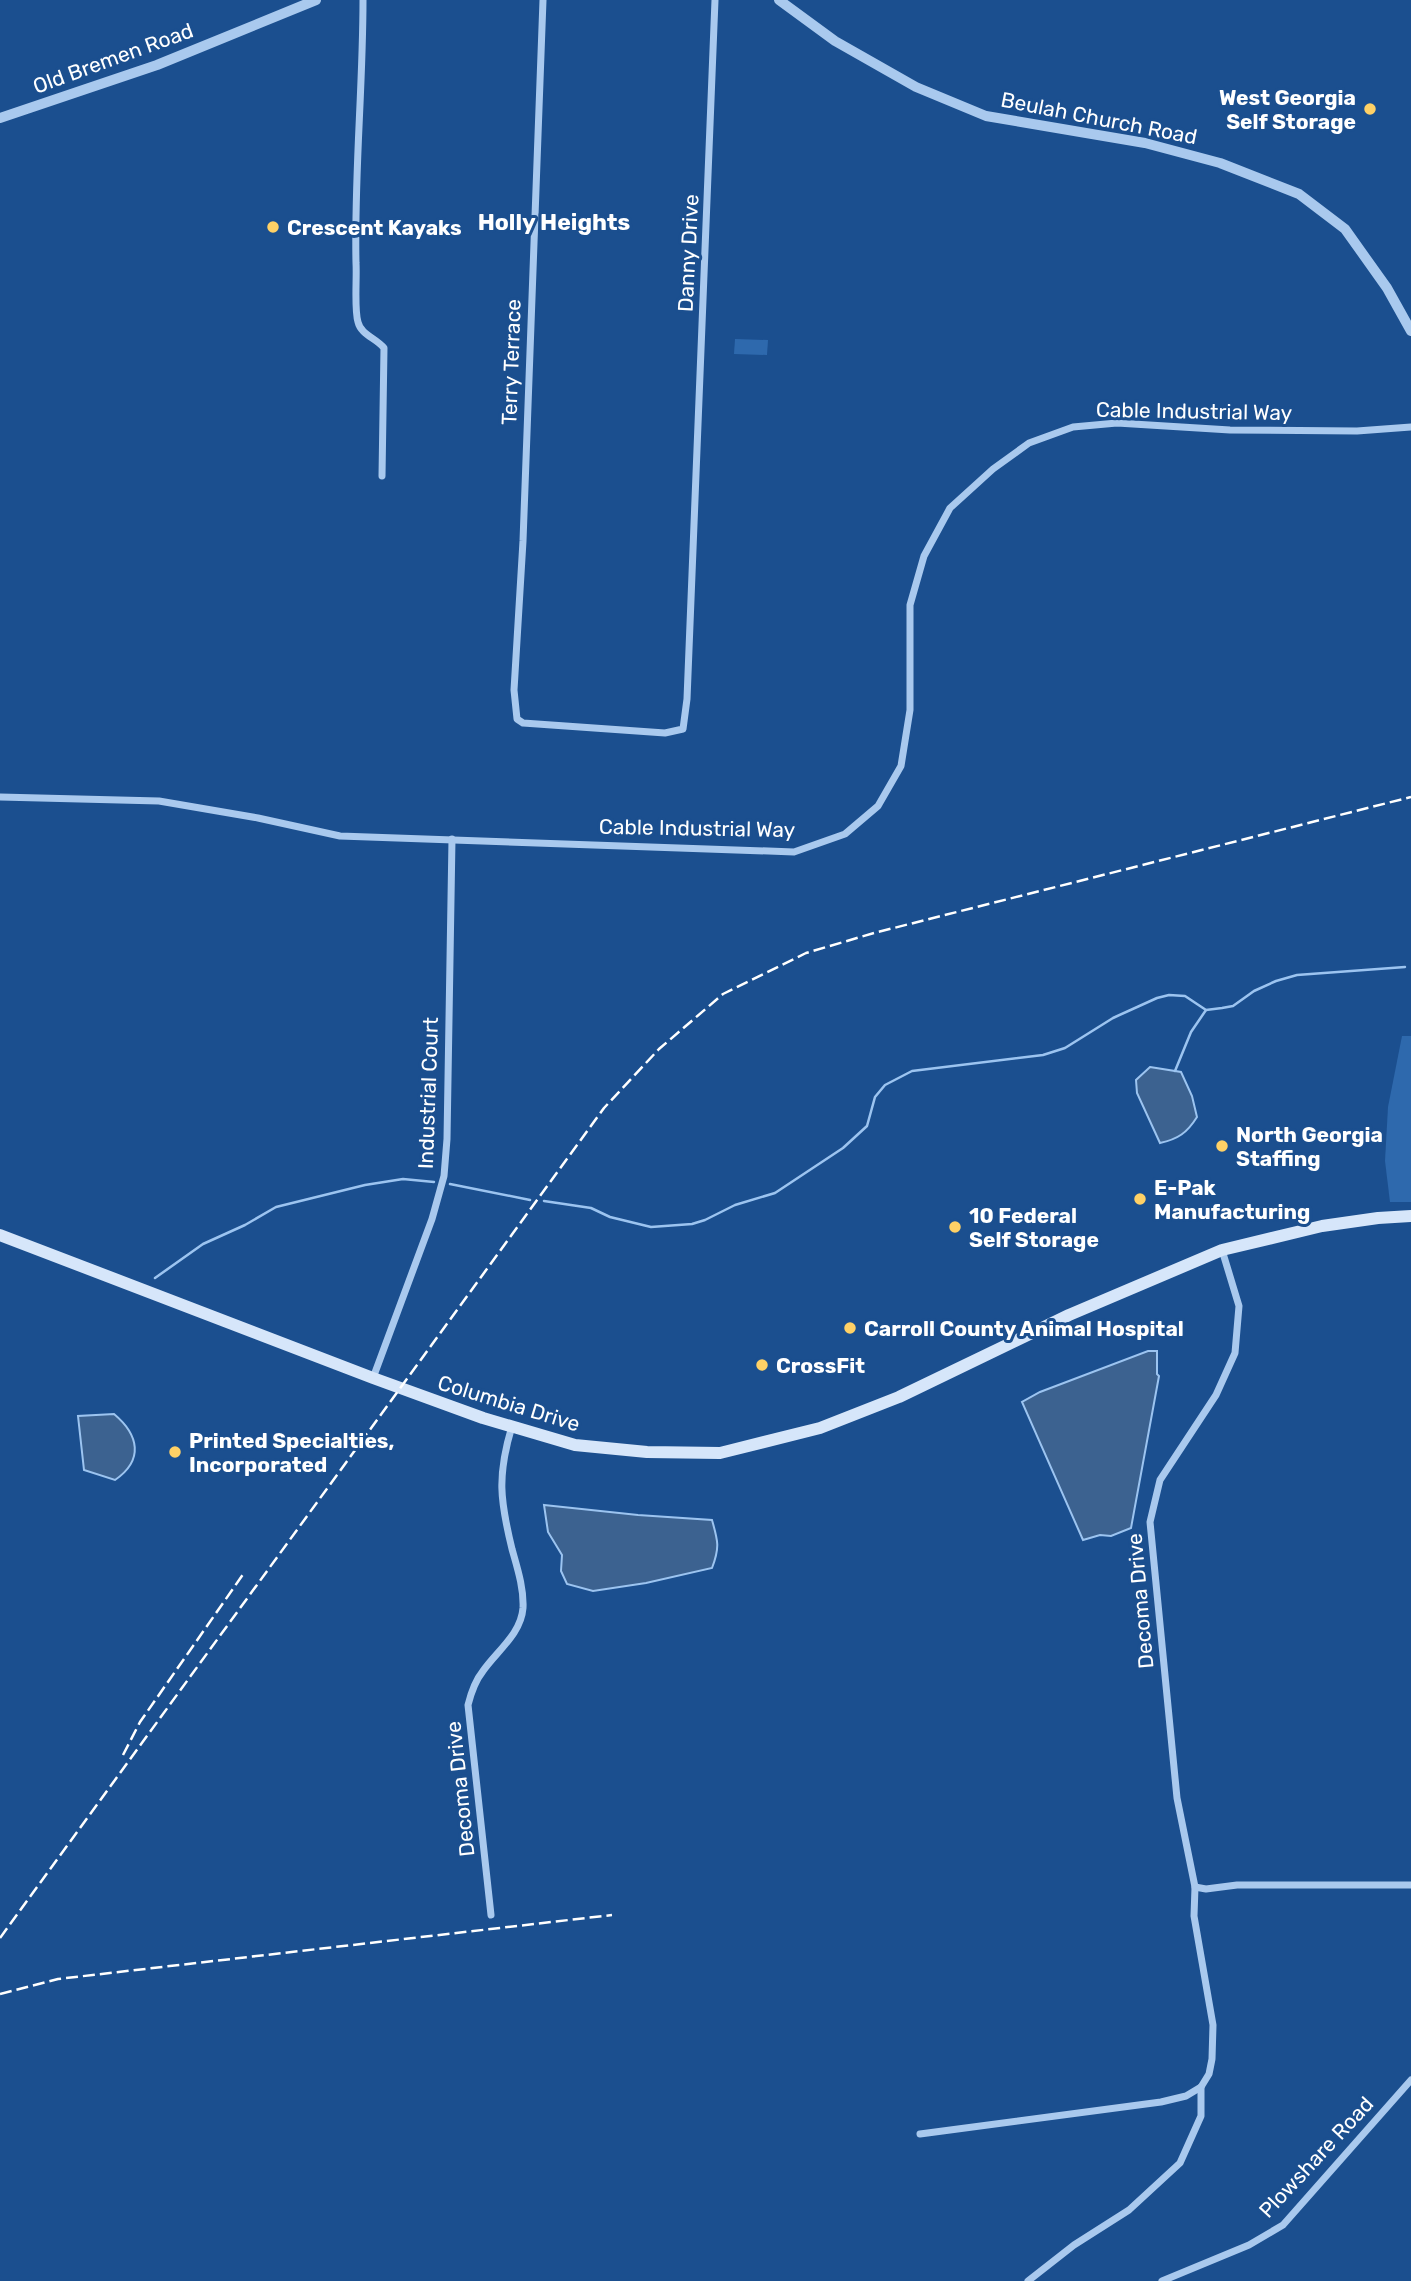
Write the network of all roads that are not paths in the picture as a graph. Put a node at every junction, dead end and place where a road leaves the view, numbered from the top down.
1 (316, 0) edge
2 (363, 0) edge
3 (543, 0) edge
4 (715, 0) edge
5 (779, 0) edge
6 (0, 118) edge
7 (1411, 331) edge
8 (1411, 427) edge
9 (382, 476) dead end
10 (523, 723) joint
11 (0, 797) edge
12 (452, 839) junction
13 (1411, 1216) edge
14 (0, 1235) edge
15 (1222, 1250) junction
16 (373, 1378) junction
17 (512, 1426) junction
18 (1411, 1885) edge
19 (1195, 1887) junction
20 (491, 1915) dead end
21 (1411, 2080) edge
22 (1201, 2087) junction
23 (920, 2134) dead end
24 (1028, 2281) edge
25 (1162, 2281) edge

1 - 6 street, Old Bremen Road
2 - 9 street
3 - 10 street, Terry Terrace
4 - 10 street, Danny Drive
5 - 7 street, Beulah Church Road
8 - 12 street, Cable Industrial Way
11 - 12 street, Cable Industrial Way
12 - 16 street, Industrial Court
13 - 15 main road, Columbia Drive
14 - 16 main road, Columbia Drive
15 - 17 main road, Columbia Drive
15 - 19 street, Decoma Drive
16 - 17 main road, Columbia Drive
17 - 20 street, Decoma Drive
18 - 19 street
19 - 22 street, Decoma Drive
21 - 25 street, Plowshare Road
22 - 23 street
22 - 24 street, Decoma Drive

